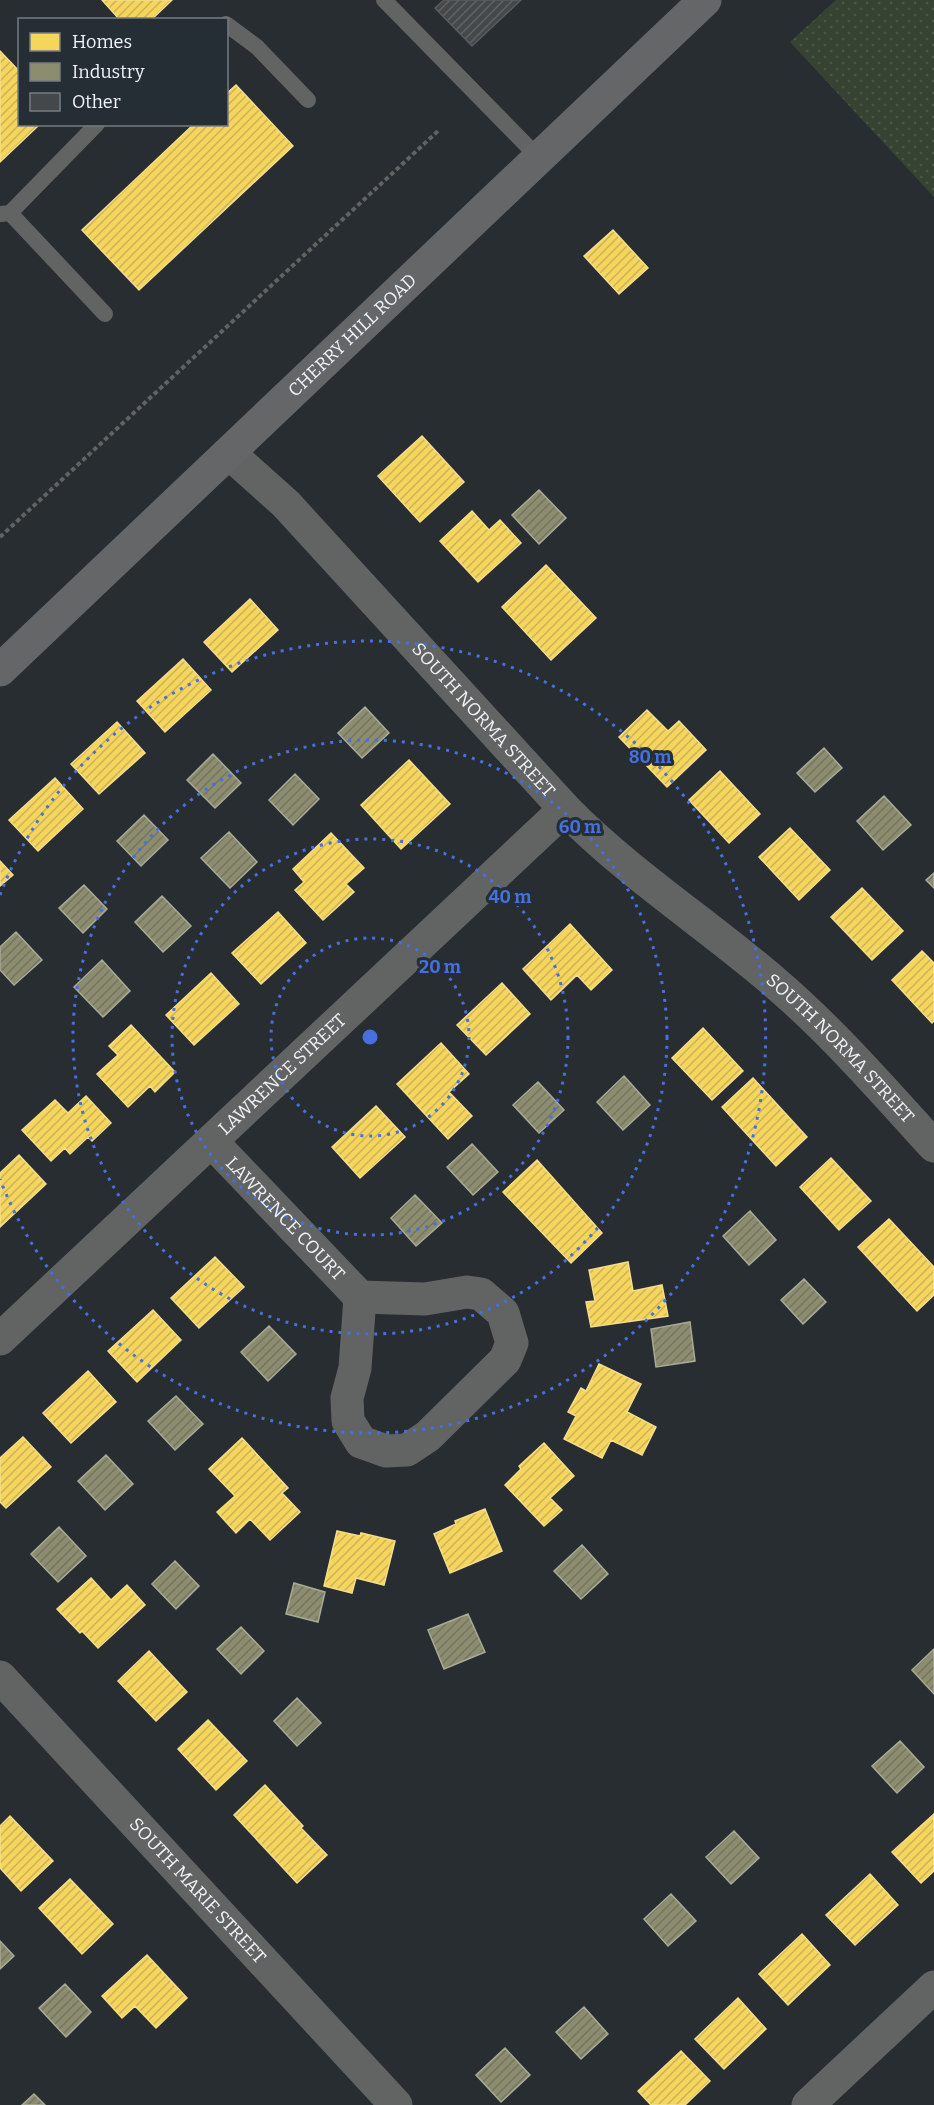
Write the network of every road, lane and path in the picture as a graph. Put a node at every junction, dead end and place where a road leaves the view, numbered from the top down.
1 (384, 0) edge
2 (705, 0) edge
3 (228, 25) edge
4 (308, 100) dead end
5 (95, 126) edge
6 (438, 131) dead end
7 (539, 158) junction
8 (5, 214) edge
9 (105, 314) dead end
10 (229, 453) junction
11 (0, 537) edge
12 (4, 660) edge
13 (565, 809) junction
14 (212, 1142) junction
15 (934, 1146) edge
16 (360, 1297) junction
17 (0, 1339) edge
18 (0, 1677) edge
19 (934, 1987) edge
20 (396, 2105) edge
21 (808, 2105) edge

1 - 7 lane
2 - 7 main road, CHERRY HILL ROAD
3 - 4 lane
5 - 8 lane
6 - 11 path
7 - 10 main road, CHERRY HILL ROAD
8 - 9 lane
10 - 12 main road, CHERRY HILL ROAD
10 - 13 street, SOUTH NORMA STREET
13 - 14 street, LAWRENCE STREET
13 - 15 street, SOUTH NORMA STREET
14 - 16 street, LAWRENCE COURT
14 - 17 street, LAWRENCE STREET
16 - 16 street, LAWRENCE COURT
18 - 20 street, SOUTH MARIE STREET
19 - 21 street

